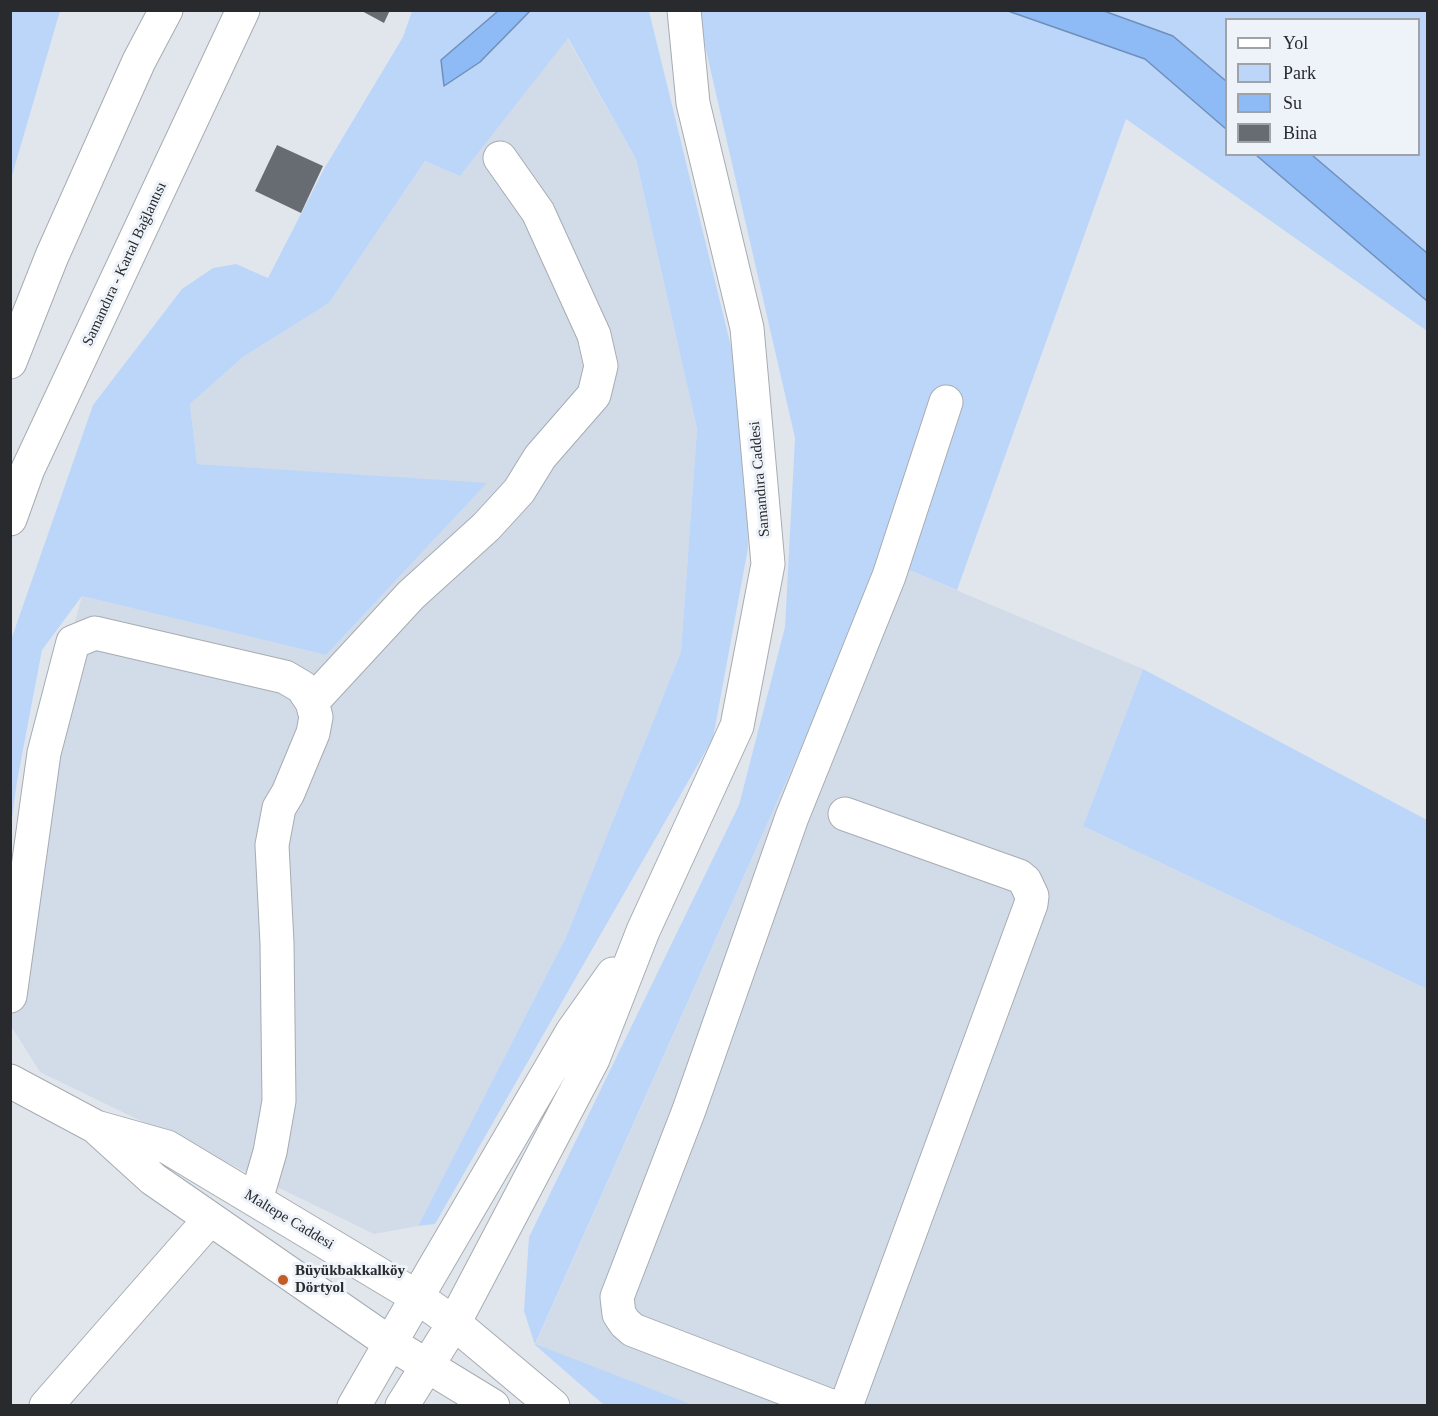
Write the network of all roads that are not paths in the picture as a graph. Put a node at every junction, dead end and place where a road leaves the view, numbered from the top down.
1 (166, 10) edge
2 (243, 10) edge
3 (684, 10) edge
4 (500, 158) dead end
5 (10, 362) edge
6 (946, 402) dead end
7 (10, 519) edge
8 (312, 702) junction
9 (845, 814) dead end
10 (643, 931) junction
11 (10, 996) edge
12 (10, 1082) edge
13 (96, 1127) junction
14 (256, 1200) junction
15 (210, 1219) junction
16 (417, 1297) junction
17 (454, 1323) junction
18 (390, 1343) junction
19 (428, 1365) junction
20 (46, 1406) edge
21 (354, 1406) edge
22 (402, 1406) edge
23 (493, 1406) edge
24 (553, 1406) edge
25 (831, 1406) edge
26 (846, 1406) edge

1 - 5 main road
2 - 7 main road, Samandıra - Kartal Bağlantısı
3 - 10 main road, Samandıra Caddesi
4 - 8 main road
6 - 25 main road
8 - 11 main road
8 - 14 main road
9 - 26 main road
10 - 16 main road
10 - 17 main road
12 - 13 main road, Maltepe Caddesi
13 - 14 main road, Maltepe Caddesi
13 - 15 main road, Maltepe Caddesi
14 - 16 main road, Maltepe Caddesi
15 - 18 main road, Maltepe Caddesi
15 - 20 main road
16 - 17 main road, Maltepe Caddesi
16 - 18 main road
17 - 19 main road
17 - 24 main road, Maltepe Caddesi
18 - 19 main road, Maltepe Caddesi
18 - 21 main road
19 - 22 main road
19 - 23 main road, Maltepe Caddesi

